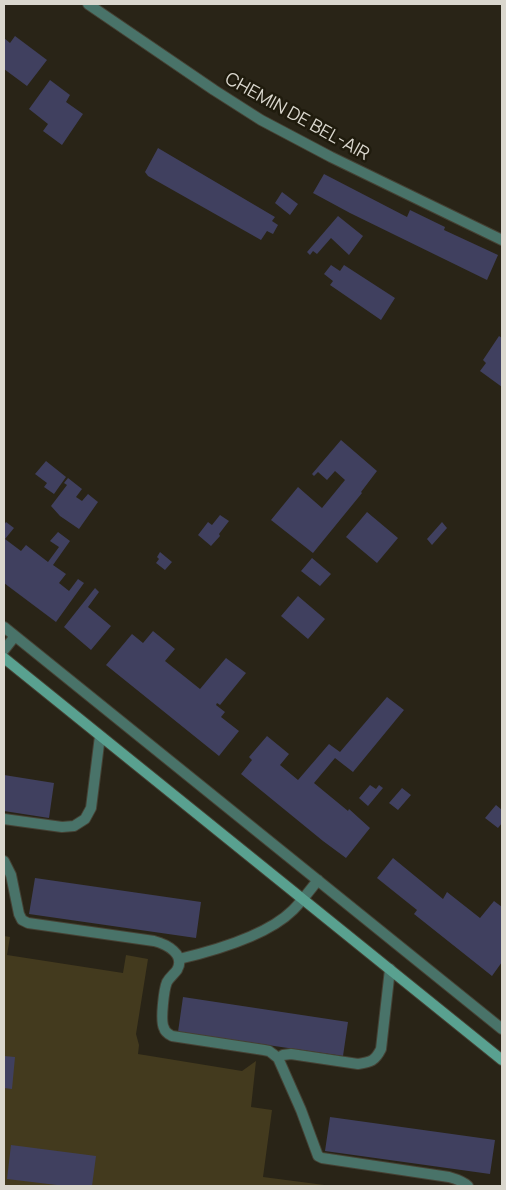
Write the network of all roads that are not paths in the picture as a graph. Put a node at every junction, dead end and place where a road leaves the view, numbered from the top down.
1 (88, 4) edge
2 (502, 240) edge
3 (4, 627) edge
4 (15, 636) junction
5 (4, 650) edge
6 (4, 658) edge
7 (100, 736) junction
8 (4, 818) edge
9 (4, 861) edge
10 (318, 880) junction
11 (302, 899) junction
12 (178, 959) junction
13 (390, 969) junction
14 (502, 1029) edge
15 (278, 1058) junction
16 (502, 1060) edge
17 (468, 1186) edge

1 - 2 street, CHEMIN DE BEL-AIR
3 - 4 street
4 - 5 street
4 - 10 street
6 - 7 street
7 - 8 street
7 - 11 street
9 - 12 street
10 - 11 street
10 - 14 street
11 - 12 street
11 - 13 street
12 - 15 street
13 - 15 street
13 - 16 street
15 - 17 street

